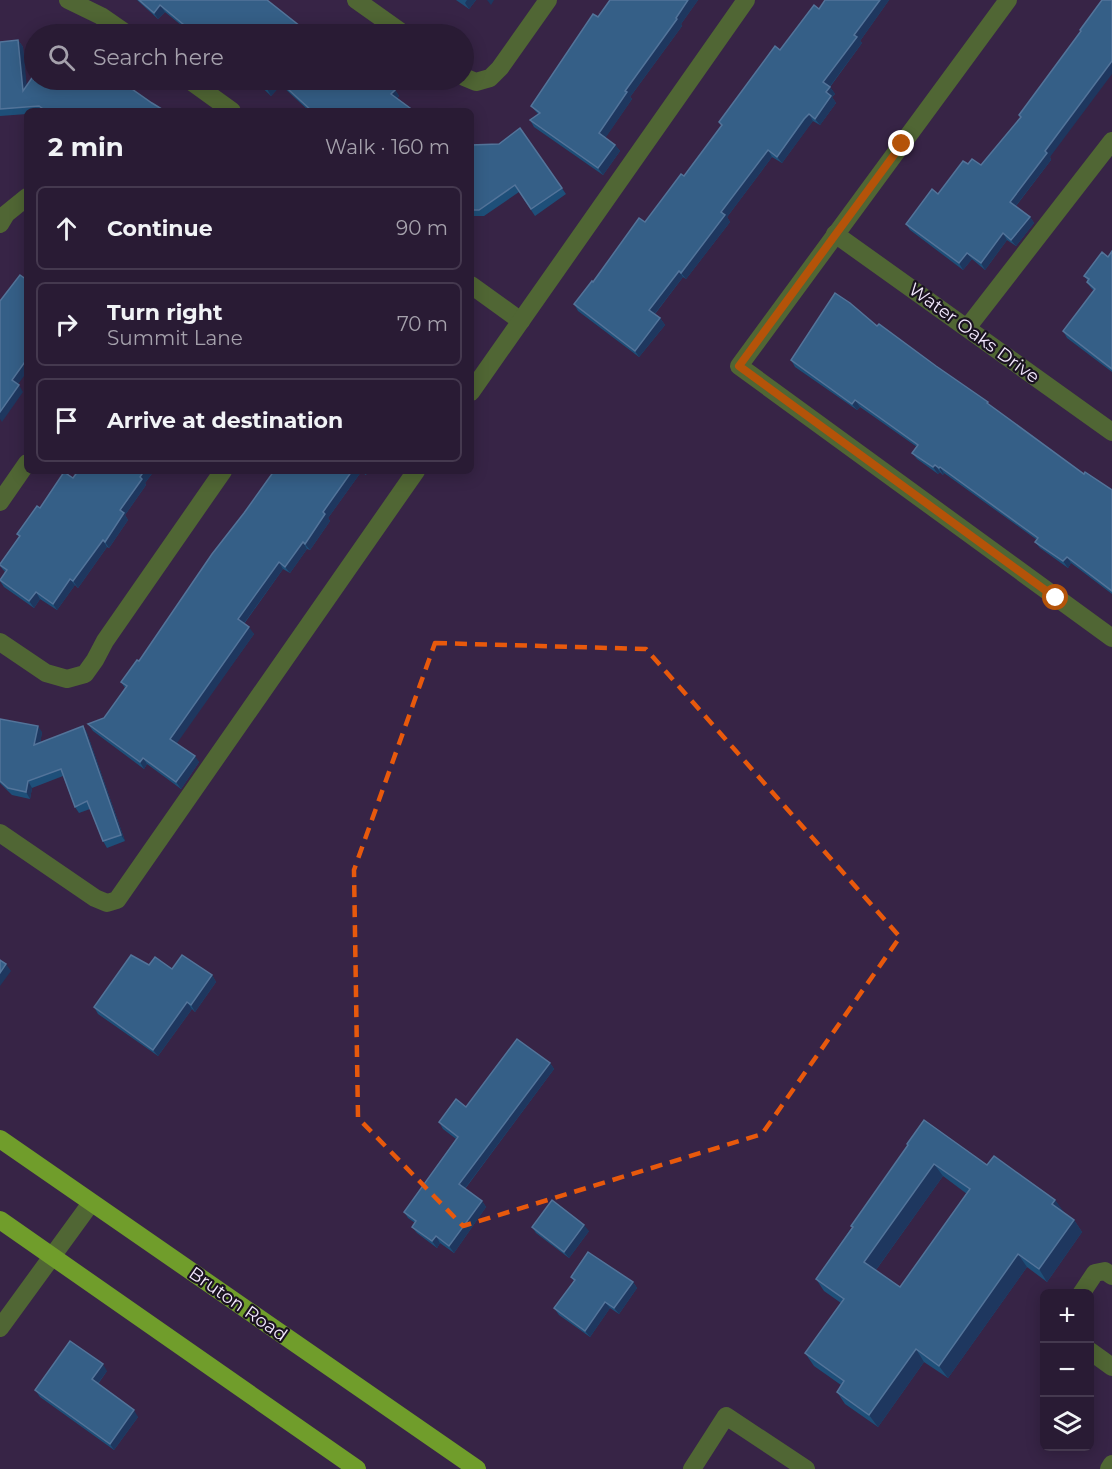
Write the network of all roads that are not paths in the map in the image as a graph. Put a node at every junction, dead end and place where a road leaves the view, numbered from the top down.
1 (68, 0) edge
2 (356, 0) edge
3 (548, 0) edge
4 (746, 0) edge
5 (1008, 0) edge
6 (113, 24) edge
7 (390, 24) edge
8 (474, 80) edge
9 (203, 90) edge
10 (228, 108) edge
11 (1112, 141) edge
12 (24, 199) edge
13 (0, 224) edge
14 (836, 234) junction
15 (474, 287) edge
16 (521, 321) junction
17 (967, 328) junction
18 (474, 388) edge
19 (1112, 432) edge
20 (24, 467) edge
21 (221, 474) edge
22 (414, 474) edge
23 (0, 502) edge
24 (1112, 638) edge
25 (0, 642) edge
26 (0, 833) edge
27 (0, 1139) edge
28 (91, 1203) junction
29 (0, 1220) edge
30 (52, 1257) junction
31 (1112, 1276) edge
32 (1085, 1289) edge
33 (0, 1328) edge
34 (1094, 1354) edge
35 (1112, 1367) edge
36 (1112, 1464) edge
37 (357, 1469) edge
38 (477, 1469) edge
39 (692, 1469) edge
40 (806, 1469) edge
41 (1109, 1469) edge

1 - 6 street
2 - 7 street
3 - 8 street
4 - 16 street
5 - 14 street
9 - 10 street
11 - 17 street
12 - 13 street
14 - 17 street, Water Oaks Drive
14 - 24 street
15 - 16 street
16 - 18 street
17 - 19 street, Water Oaks Drive
20 - 23 street
21 - 25 street
22 - 26 street
27 - 28 main road, Bruton Road
28 - 30 street
28 - 38 main road, Bruton Road
29 - 30 main road
30 - 33 street
30 - 37 main road
31 - 32 street
34 - 35 street
36 - 41 street
39 - 40 street

